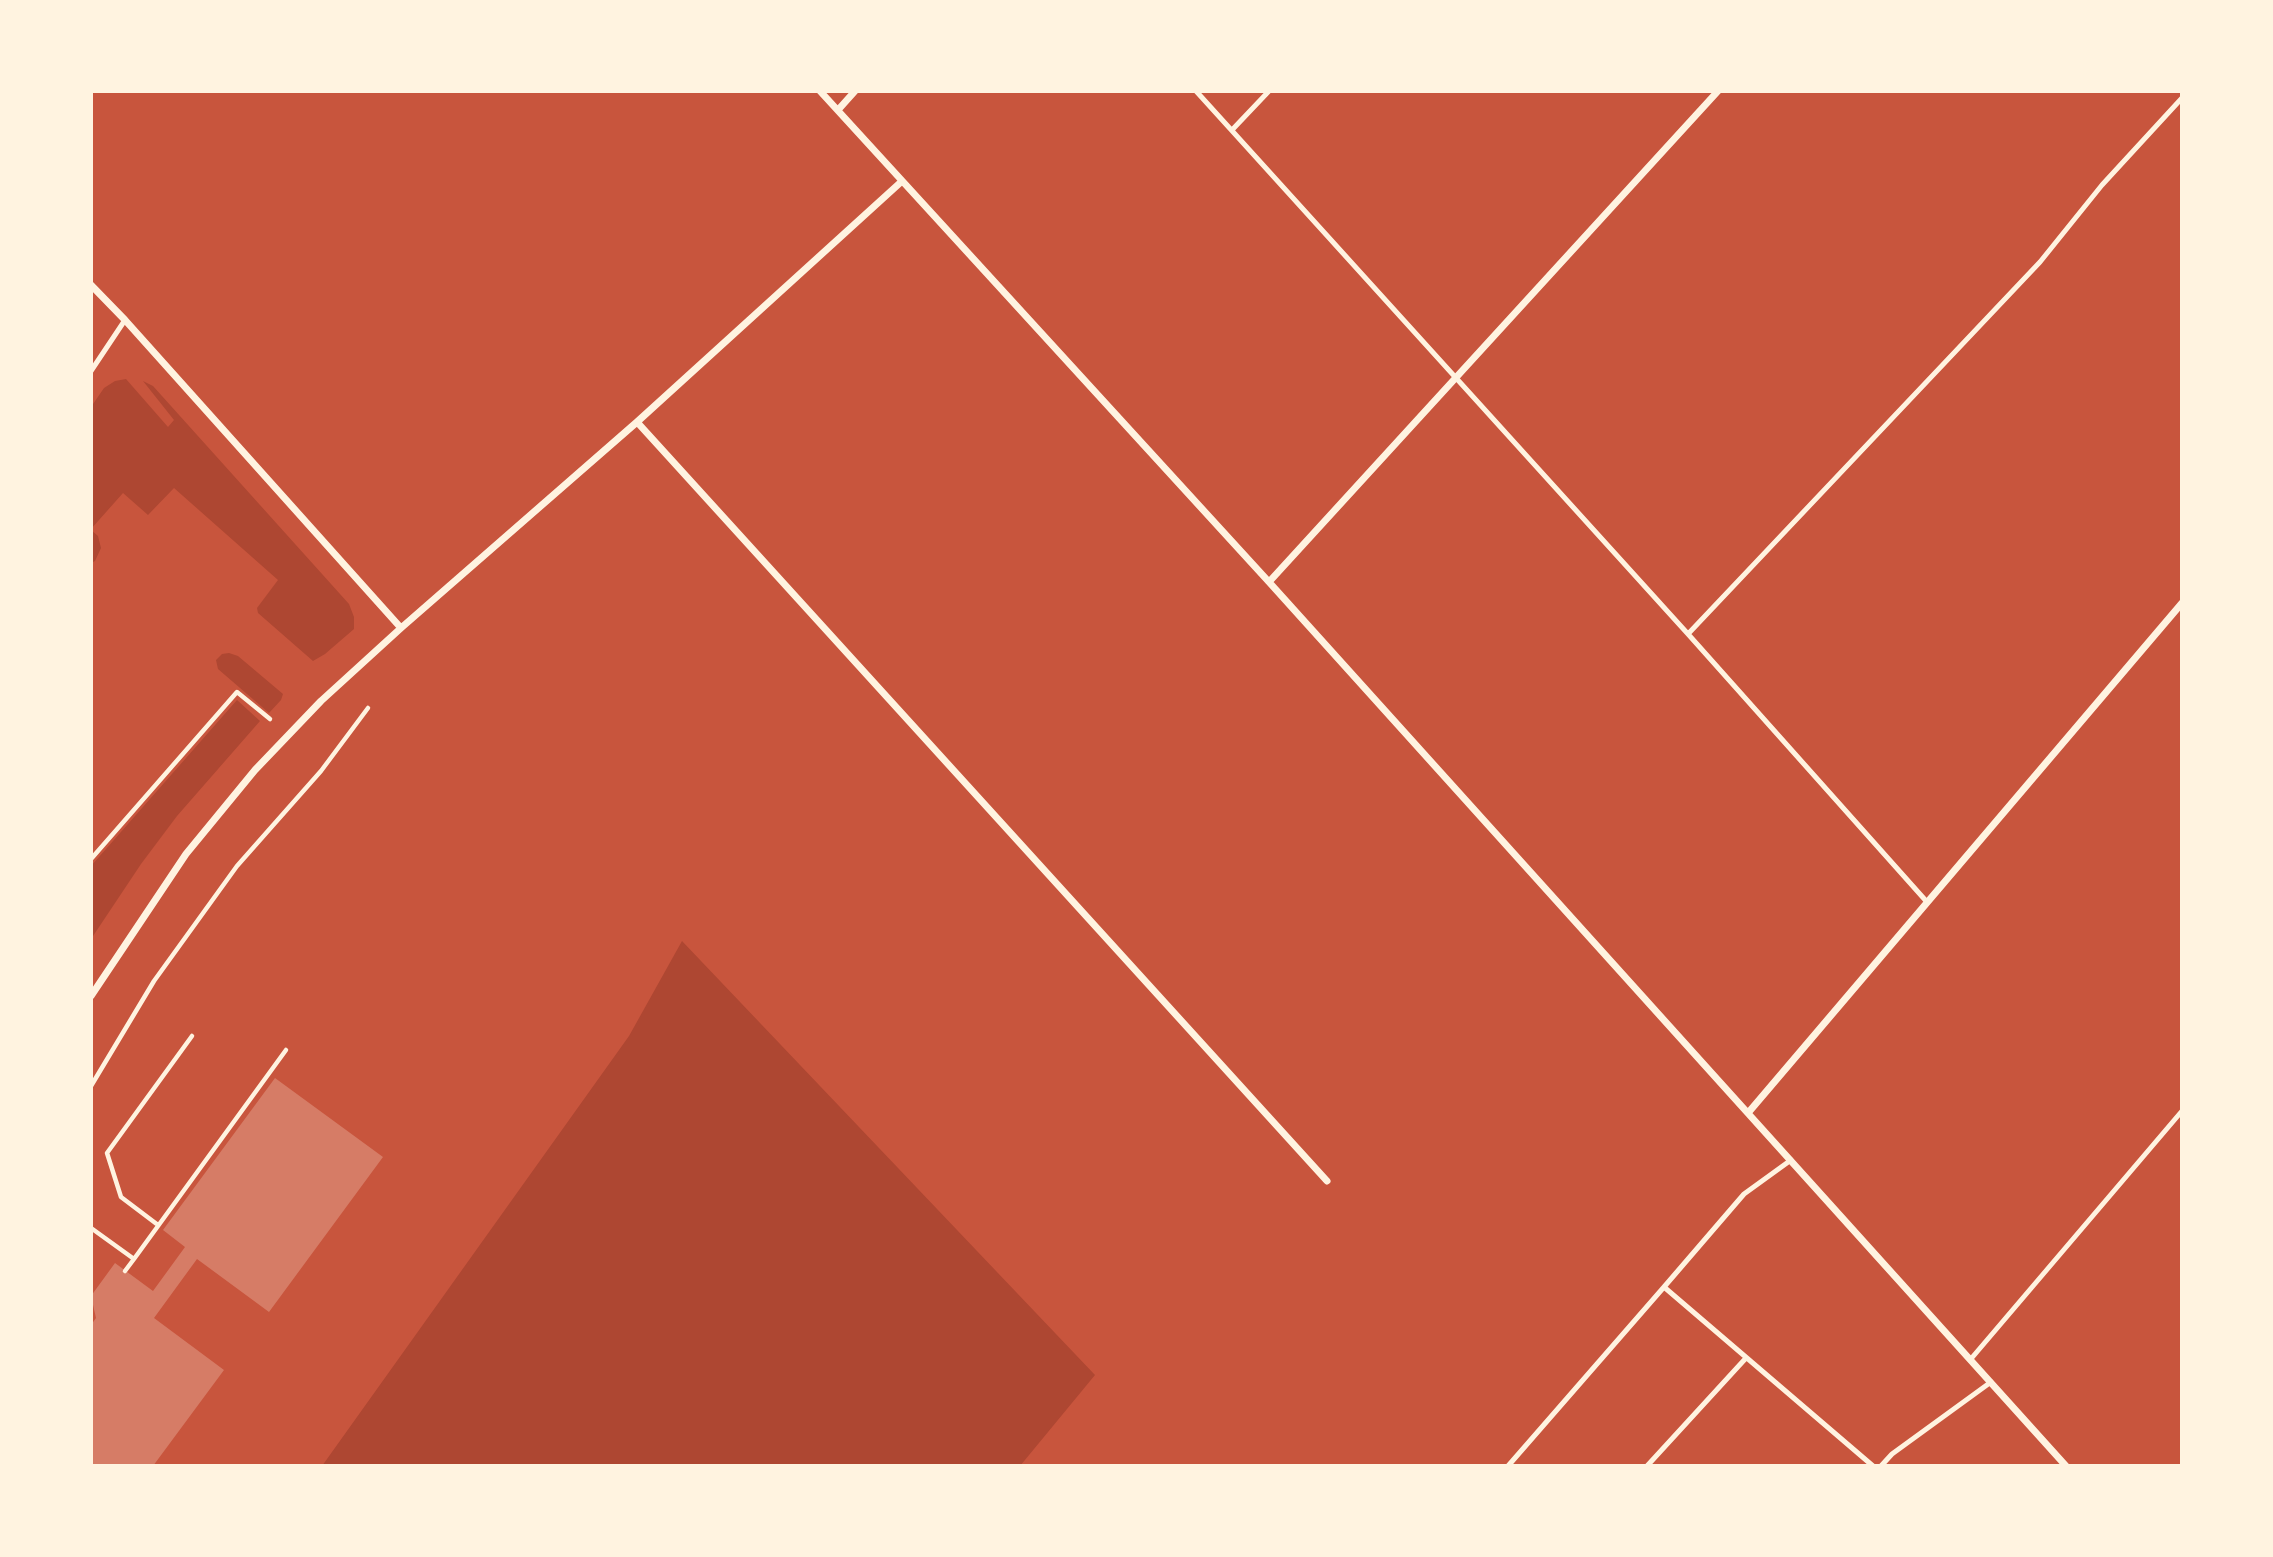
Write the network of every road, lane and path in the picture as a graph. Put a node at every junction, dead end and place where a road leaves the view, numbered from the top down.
1 (820, 91) edge
2 (855, 91) edge
3 (1196, 91) edge
4 (1269, 91) edge
5 (1718, 91) edge
6 (2182, 98) edge
7 (838, 110) junction
8 (1232, 130) junction
9 (901, 182) junction
10 (91, 285) edge
11 (125, 320) junction
12 (91, 371) edge
13 (1456, 378) junction
14 (637, 422) junction
15 (1269, 582) junction
16 (2182, 603) edge
17 (401, 628) junction
18 (1688, 634) junction
19 (369, 708) dead end
20 (270, 719) dead end
21 (91, 859) edge
22 (1927, 902) junction
23 (91, 996) edge
24 (192, 1036) dead end
25 (286, 1050) dead end
26 (91, 1086) edge
27 (2182, 1111) edge
28 (1748, 1113) junction
29 (1791, 1160) junction
30 (1327, 1181) dead end
31 (158, 1225) junction
32 (91, 1228) edge
33 (134, 1259) junction
34 (125, 1271) dead end
35 (1664, 1287) junction
36 (1746, 1358) junction
37 (1970, 1360) junction
38 (1991, 1382) junction
39 (1507, 1466) edge
40 (1647, 1466) edge
41 (1873, 1466) edge
42 (1881, 1466) edge
43 (2066, 1466) edge

1 - 7 street
2 - 7 street
3 - 8 lane
4 - 8 lane
5 - 13 street
6 - 18 lane
7 - 9 street
8 - 13 lane
9 - 14 street
9 - 15 street
10 - 11 street
11 - 12 lane
11 - 17 street
13 - 15 street
13 - 18 lane
14 - 17 street
14 - 30 street
15 - 28 street
16 - 22 street
17 - 23 street
18 - 22 lane
19 - 26 path
20 - 21 path
22 - 28 street
24 - 31 path
25 - 31 path
27 - 37 lane
28 - 29 street
29 - 35 lane
29 - 37 street
31 - 33 path
32 - 33 path
33 - 34 path
35 - 36 lane
35 - 39 lane
36 - 40 lane
36 - 41 lane
37 - 38 street
38 - 42 lane
38 - 43 street

